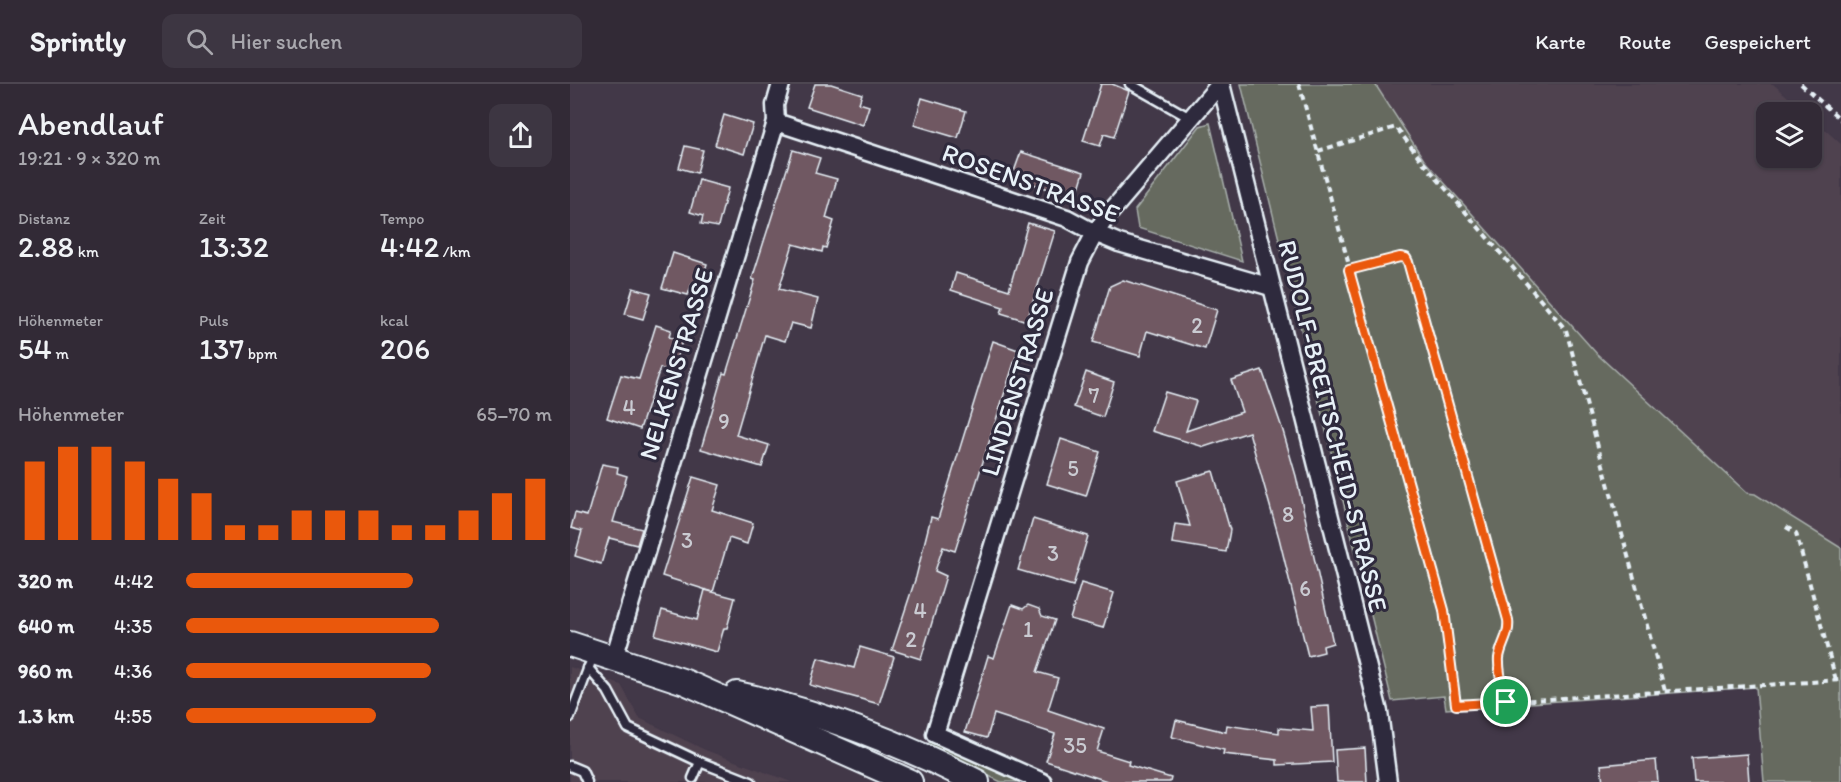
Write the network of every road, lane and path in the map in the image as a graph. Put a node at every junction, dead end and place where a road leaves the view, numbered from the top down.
1 (781, 84) edge
2 (1130, 84) edge
3 (1221, 84) edge
4 (1299, 84) edge
5 (1801, 84) edge
6 (1190, 118) junction
7 (1841, 120) edge
8 (776, 122) junction
9 (1318, 151) junction
10 (1095, 233) junction
11 (1349, 270) junction
12 (1271, 287) junction
13 (1786, 526) dead end
14 (570, 644) edge
15 (598, 659) junction
16 (1839, 680) edge
17 (685, 682) junction
18 (1665, 691) junction
19 (1506, 702) junction
20 (570, 717) edge
21 (700, 762) junction
22 (570, 766) edge
23 (693, 778) dead end
24 (587, 782) edge
25 (751, 782) edge
26 (910, 782) edge
27 (977, 782) edge
28 (1043, 782) edge
29 (1388, 782) edge

1 - 8 street, NELKENSTRASSE
2 - 6 lane
3 - 6 street, LINDENSTRASSE
3 - 12 street, RUDOLF-BREITSCHEID-STRASSE
4 - 9 path
5 - 7 path
6 - 10 street, LINDENSTRASSE
8 - 10 street, ROSENSTRASSE
8 - 15 street, NELKENSTRASSE
9 - 11 path
9 - 18 path
10 - 12 street, ROSENSTRASSE
10 - 28 street, LINDENSTRASSE
11 - 19 path
11 - 19 path
12 - 29 street, RUDOLF-BREITSCHEID-STRASSE
13 - 16 path
14 - 15 main road
15 - 17 main road
15 - 20 lane
15 - 21 lane
16 - 18 path
17 - 26 main road
17 - 27 main road
18 - 19 path
21 - 23 lane
21 - 25 lane
22 - 24 lane

